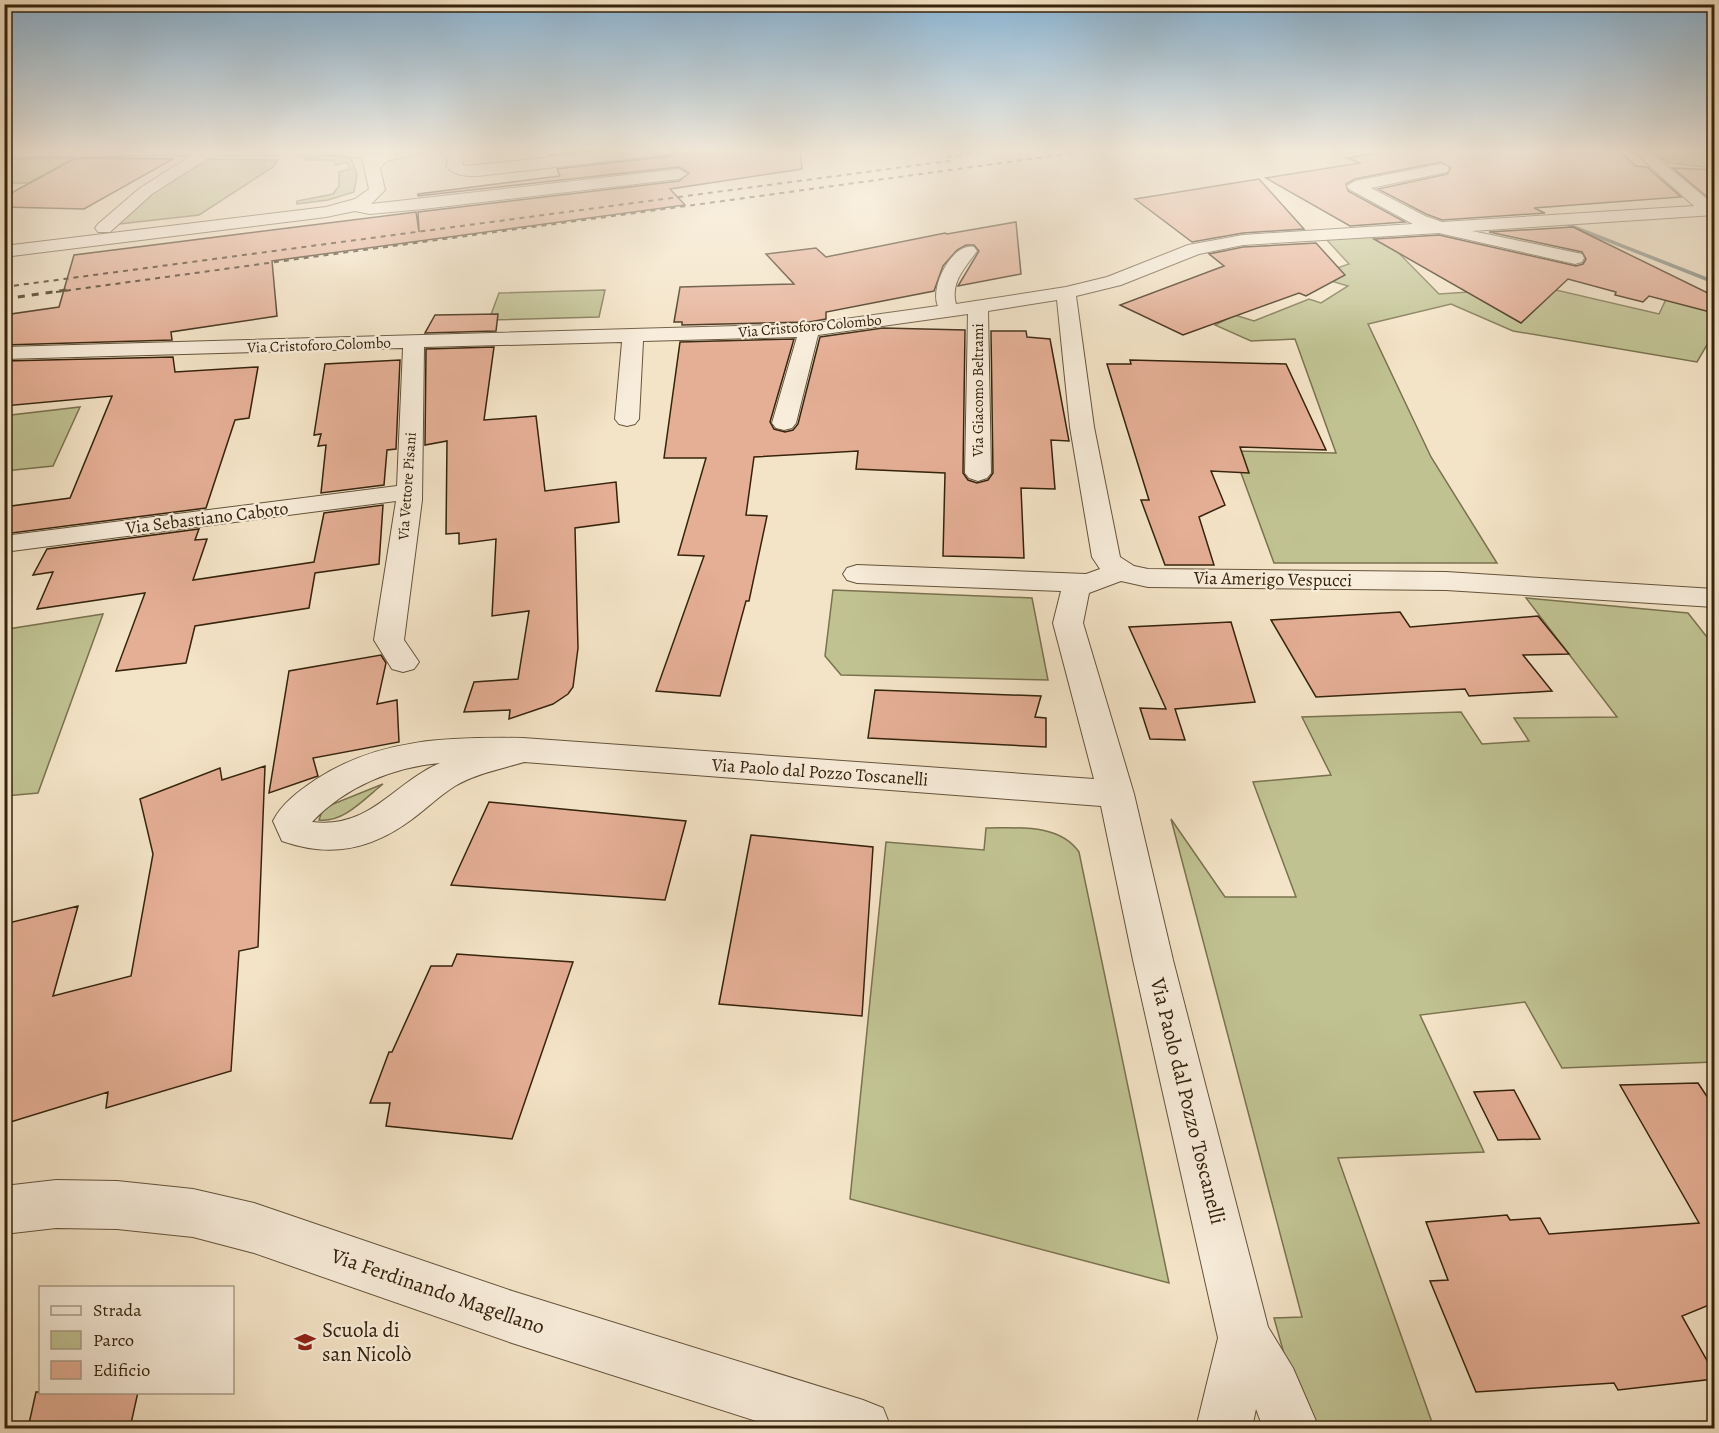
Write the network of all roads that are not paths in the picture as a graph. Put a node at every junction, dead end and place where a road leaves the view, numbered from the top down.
1 (118, 216) edge
2 (280, 216) edge
3 (1411, 216) edge
4 (1617, 216) edge
5 (1437, 227) junction
6 (104, 228) dead end
7 (968, 251) dead end
8 (4, 252) edge
9 (1575, 258) dead end
10 (1066, 293) junction
11 (978, 306) junction
12 (950, 311) junction
13 (809, 330) junction
14 (633, 336) junction
15 (414, 342) junction
16 (4, 353) edge
17 (627, 418) dead end
18 (784, 423) dead end
19 (978, 473) dead end
20 (409, 492) junction
21 (4, 544) edge
22 (857, 574) dead end
23 (1105, 577) junction
24 (1714, 598) edge
25 (403, 662) dead end
26 (523, 750) junction
27 (1116, 794) junction
28 (4, 1210) edge
29 (1244, 1338) junction
30 (863, 1428) edge
31 (1224, 1428) edge
32 (1291, 1428) edge

1 - 6 street
2 - 8 street
3 - 5 street
4 - 5 street, Via Cristoforo Colombo
5 - 9 street, Via Cristoforo Colombo
5 - 10 street, Via Cristoforo Colombo
7 - 12 street
10 - 11 street, Via Cristoforo Colombo
10 - 23 street
11 - 12 street, Via Cristoforo Colombo
11 - 19 street, Via Giacomo Beltrami
12 - 13 street, Via Cristoforo Colombo
13 - 14 street, Via Cristoforo Colombo
13 - 18 street
14 - 15 street, Via Cristoforo Colombo
14 - 17 street
15 - 16 street, Via Cristoforo Colombo
15 - 20 street, Via Vettore Pisani
20 - 21 street, Via Sebastiano Caboto
20 - 25 street, Via Vettore Pisani
22 - 23 street
23 - 24 street, Via Amerigo Vespucci
23 - 27 street, Via Paolo dal Pozzo Toscanelli
26 - 26 street, Via Paolo dal Pozzo Toscanelli
26 - 27 street, Via Paolo dal Pozzo Toscanelli
27 - 29 street, Via Paolo dal Pozzo Toscanelli
28 - 30 street, Via Ferdinando Magellano
29 - 31 street, Via Paolo dal Pozzo Toscanelli
29 - 32 street, Via Paolo dal Pozzo Toscanelli

